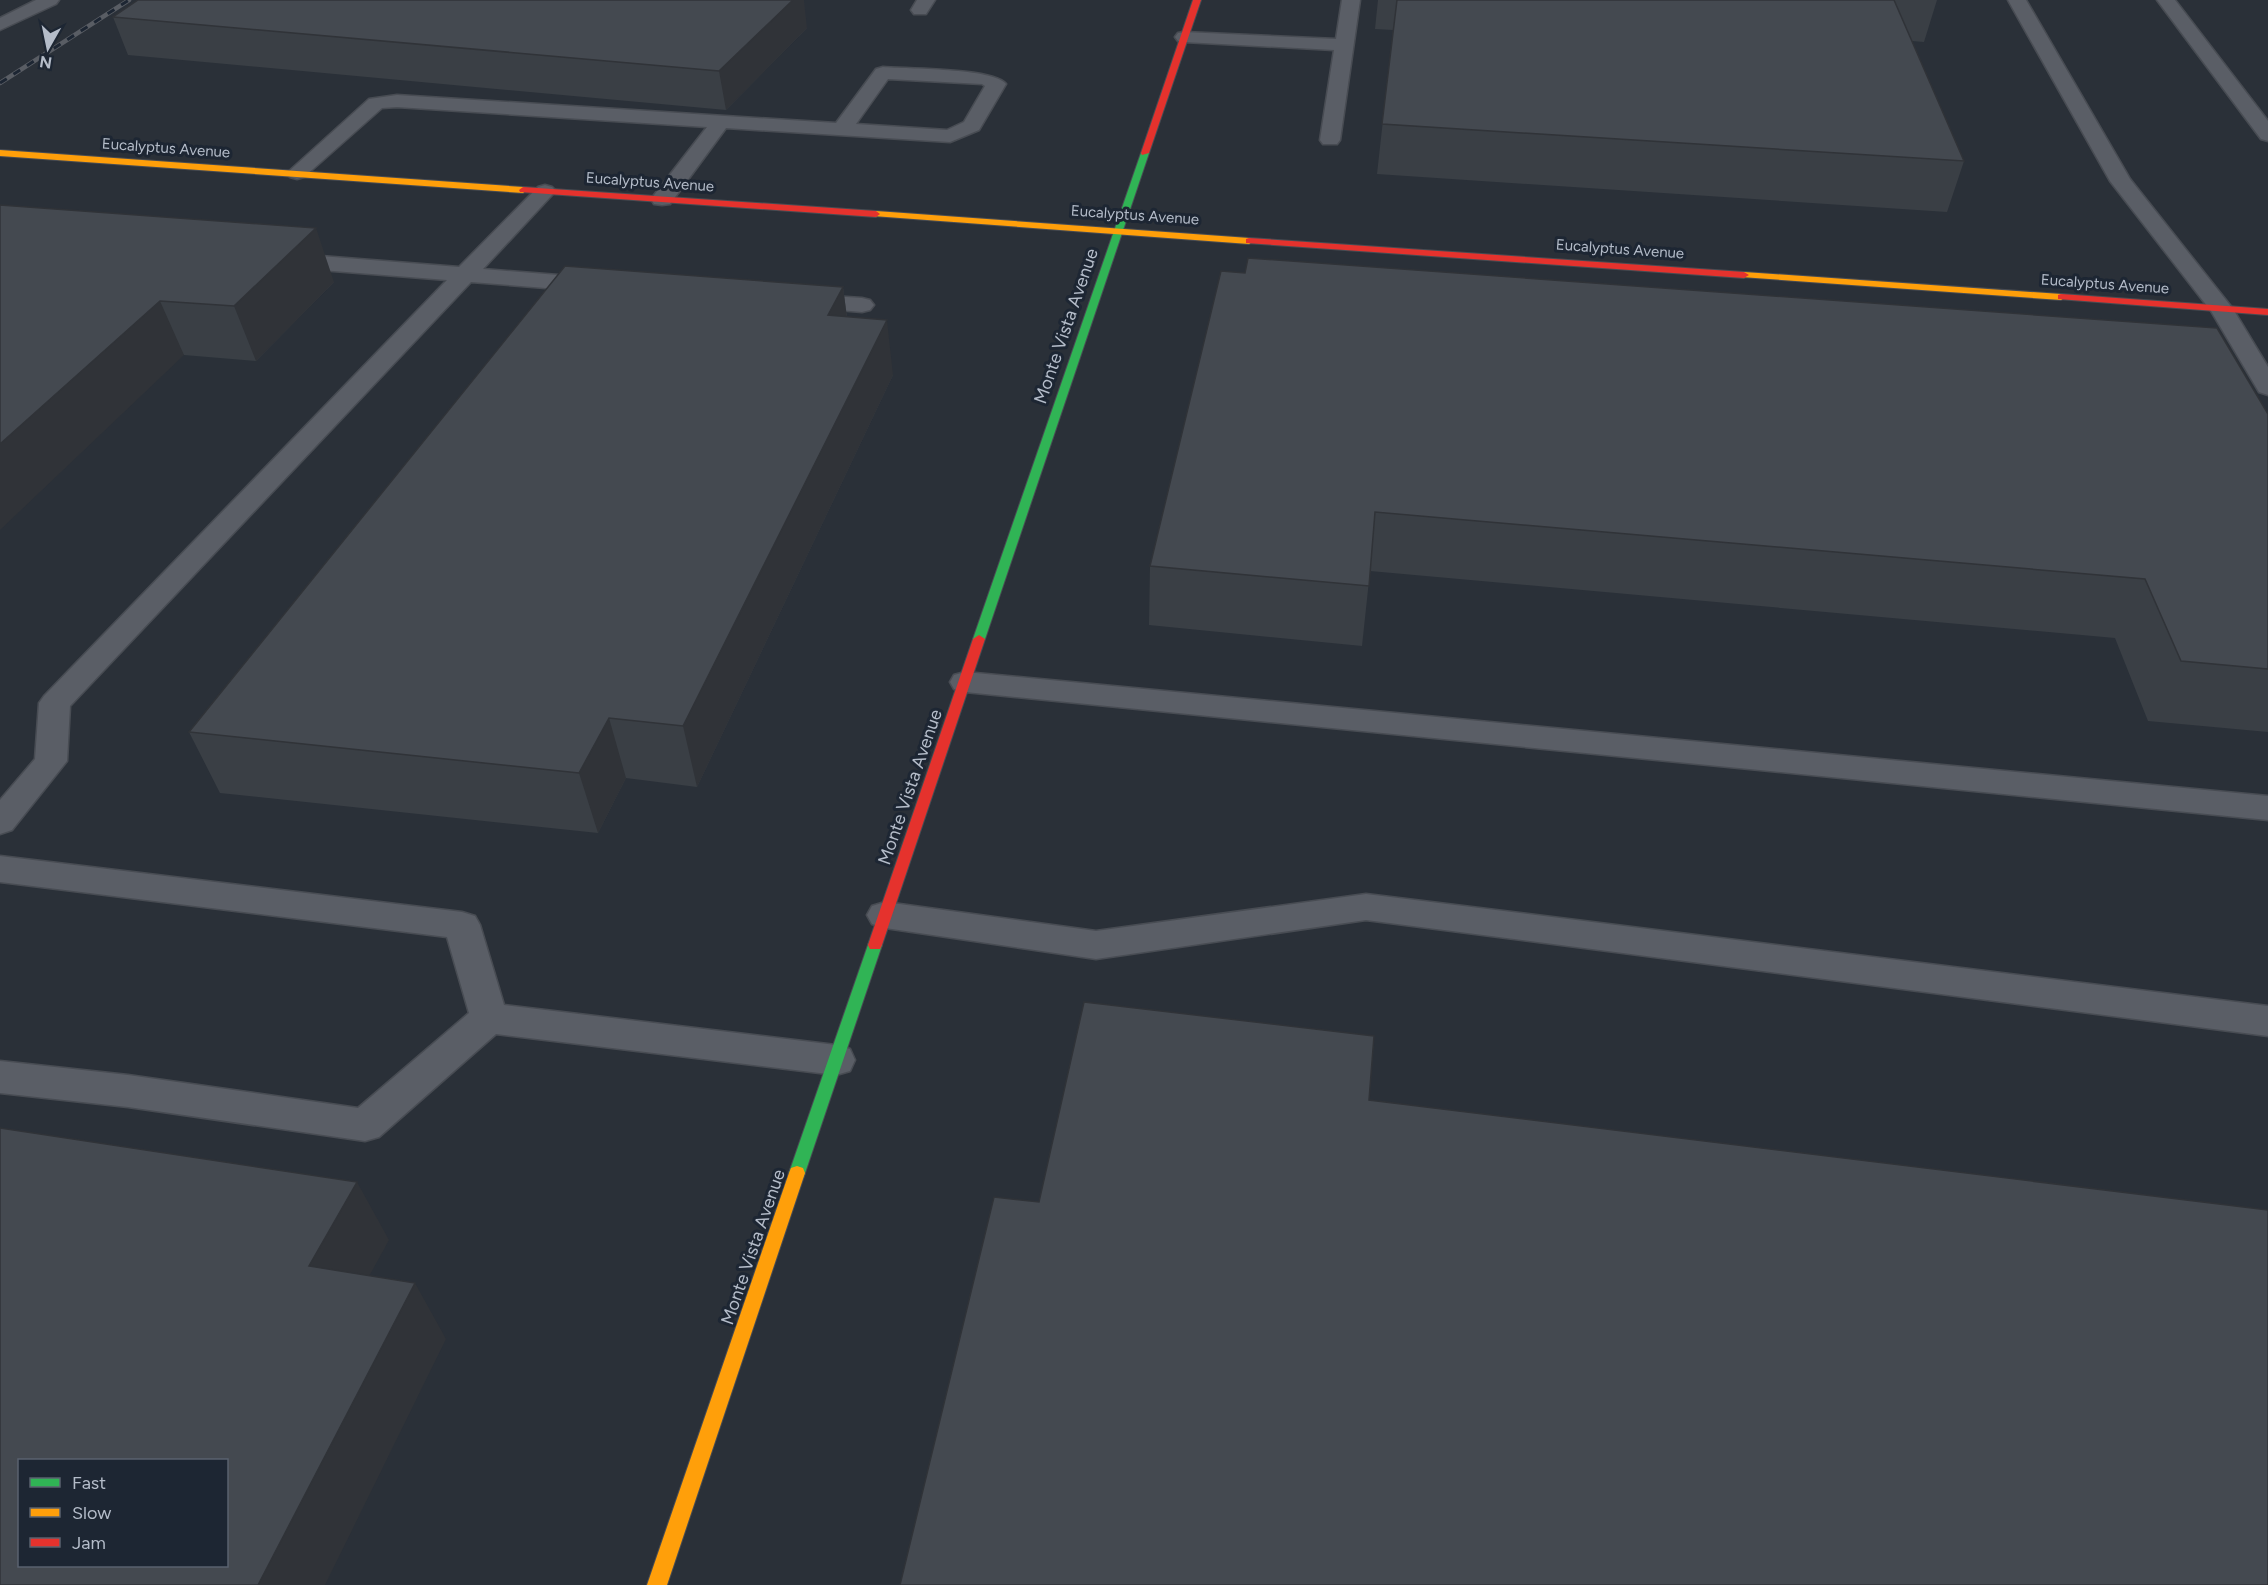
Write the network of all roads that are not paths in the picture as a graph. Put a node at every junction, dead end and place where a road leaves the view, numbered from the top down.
1 (50, 0) edge
2 (1197, 0) edge
3 (1351, 0) edge
4 (2017, 0) edge
5 (2166, 0) edge
6 (0, 25) edge
7 (1184, 37) junction
8 (1344, 45) junction
9 (721, 122) junction
10 (842, 129) junction
11 (2268, 135) edge
12 (1330, 140) dead end
13 (0, 153) edge
14 (297, 174) junction
15 (545, 191) junction
16 (662, 199) junction
17 (1118, 230) junction
18 (262, 258) edge
19 (464, 275) junction
20 (616, 286) edge
21 (780, 299) edge
22 (862, 305) dead end
23 (2221, 309) junction
24 (2268, 312) edge
25 (2268, 387) edge
26 (964, 682) junction
27 (2268, 808) edge
28 (0, 822) edge
29 (0, 869) edge
30 (885, 915) junction
31 (489, 1018) junction
32 (2268, 1021) edge
33 (836, 1060) junction
34 (0, 1077) edge
35 (657, 1585) edge

1 - 6 lane
2 - 7 street, Monte Vista Avenue
3 - 8 lane
4 - 23 lane
5 - 11 lane
7 - 8 lane
7 - 17 street, Monte Vista Avenue
8 - 12 lane
9 - 10 lane
9 - 14 lane
9 - 16 lane
10 - 10 lane
13 - 14 street, Eucalyptus Avenue
14 - 15 street, Eucalyptus Avenue
15 - 16 street, Eucalyptus Avenue
15 - 19 lane
16 - 17 street, Eucalyptus Avenue
17 - 23 street, Eucalyptus Avenue
17 - 26 street, Monte Vista Avenue
18 - 19 lane
19 - 20 lane
19 - 28 lane
21 - 22 lane
23 - 24 street, Eucalyptus Avenue
23 - 25 lane
26 - 27 lane
26 - 30 street, Monte Vista Avenue
29 - 31 lane
30 - 32 lane
30 - 33 street, Monte Vista Avenue
31 - 33 lane
31 - 34 lane
33 - 35 street, Monte Vista Avenue

